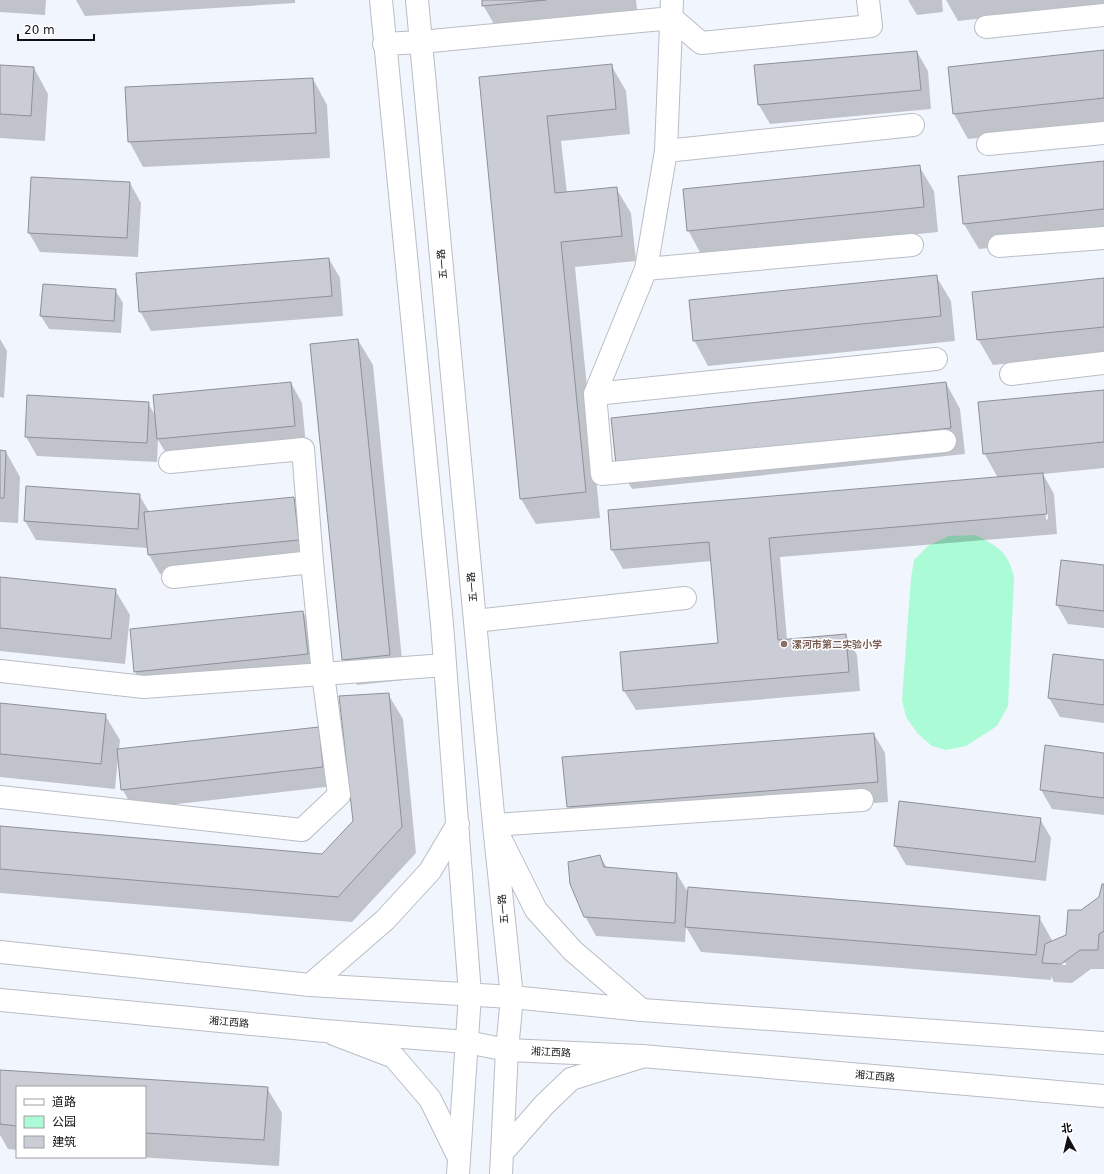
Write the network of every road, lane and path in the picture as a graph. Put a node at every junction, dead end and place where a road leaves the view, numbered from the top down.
1 (381, 0) edge
2 (417, 0) edge
3 (868, 0) edge
4 (672, 9) edge
5 (1104, 15) edge
6 (986, 27) dead end
7 (421, 42) junction
8 (384, 44) junction
9 (913, 125) dead end
10 (1104, 133) edge
11 (988, 144) dead end
12 (666, 151) junction
13 (1104, 238) edge
14 (912, 245) dead end
15 (999, 246) dead end
16 (646, 269) junction
17 (936, 359) dead end
18 (1104, 363) edge
19 (1011, 374) dead end
20 (596, 394) junction
21 (945, 441) dead end
22 (170, 462) dead end
23 (312, 562) junction
24 (173, 578) dead end
25 (685, 598) dead end
26 (476, 621) junction
27 (445, 665) junction
28 (0, 671) edge
29 (323, 674) junction
30 (0, 797) edge
31 (862, 800) dead end
32 (458, 824) junction
33 (494, 824) junction
34 (0, 952) edge
35 (310, 985) junction
36 (470, 994) junction
37 (512, 997) junction
38 (0, 1000) edge
39 (642, 1010) junction
40 (325, 1031) junction
41 (467, 1042) junction
42 (1104, 1043) edge
43 (507, 1050) junction
44 (642, 1056) junction
45 (1104, 1096) edge
46 (501, 1163) edge
47 (459, 1166) edge

1 - 8 street
2 - 7 street, 五一路
3 - 4 street
4 - 7 street
4 - 12 street
5 - 6 street
7 - 8 street
7 - 26 street, 五一路
8 - 27 street
9 - 12 street
10 - 11 street
12 - 16 street
13 - 15 street
14 - 16 street
16 - 20 street
17 - 20 street
18 - 19 street
20 - 21 street
22 - 23 street
23 - 24 street
23 - 29 street
25 - 26 street
26 - 33 street, 五一路
27 - 29 street
27 - 32 street
28 - 29 street
29 - 30 street
31 - 33 street
32 - 35 street
32 - 36 street
33 - 37 street, 五一路
33 - 39 street
34 - 35 street
35 - 36 street
36 - 37 street
36 - 41 street
37 - 39 street
37 - 43 street, 五一路
38 - 40 street, 湘江西路
39 - 42 street
40 - 41 street, 湘江西路
40 - 47 street
41 - 43 street, 湘江西路
41 - 47 street
43 - 44 street, 湘江西路
43 - 46 street, 五一路
44 - 45 street, 湘江西路
44 - 46 street

